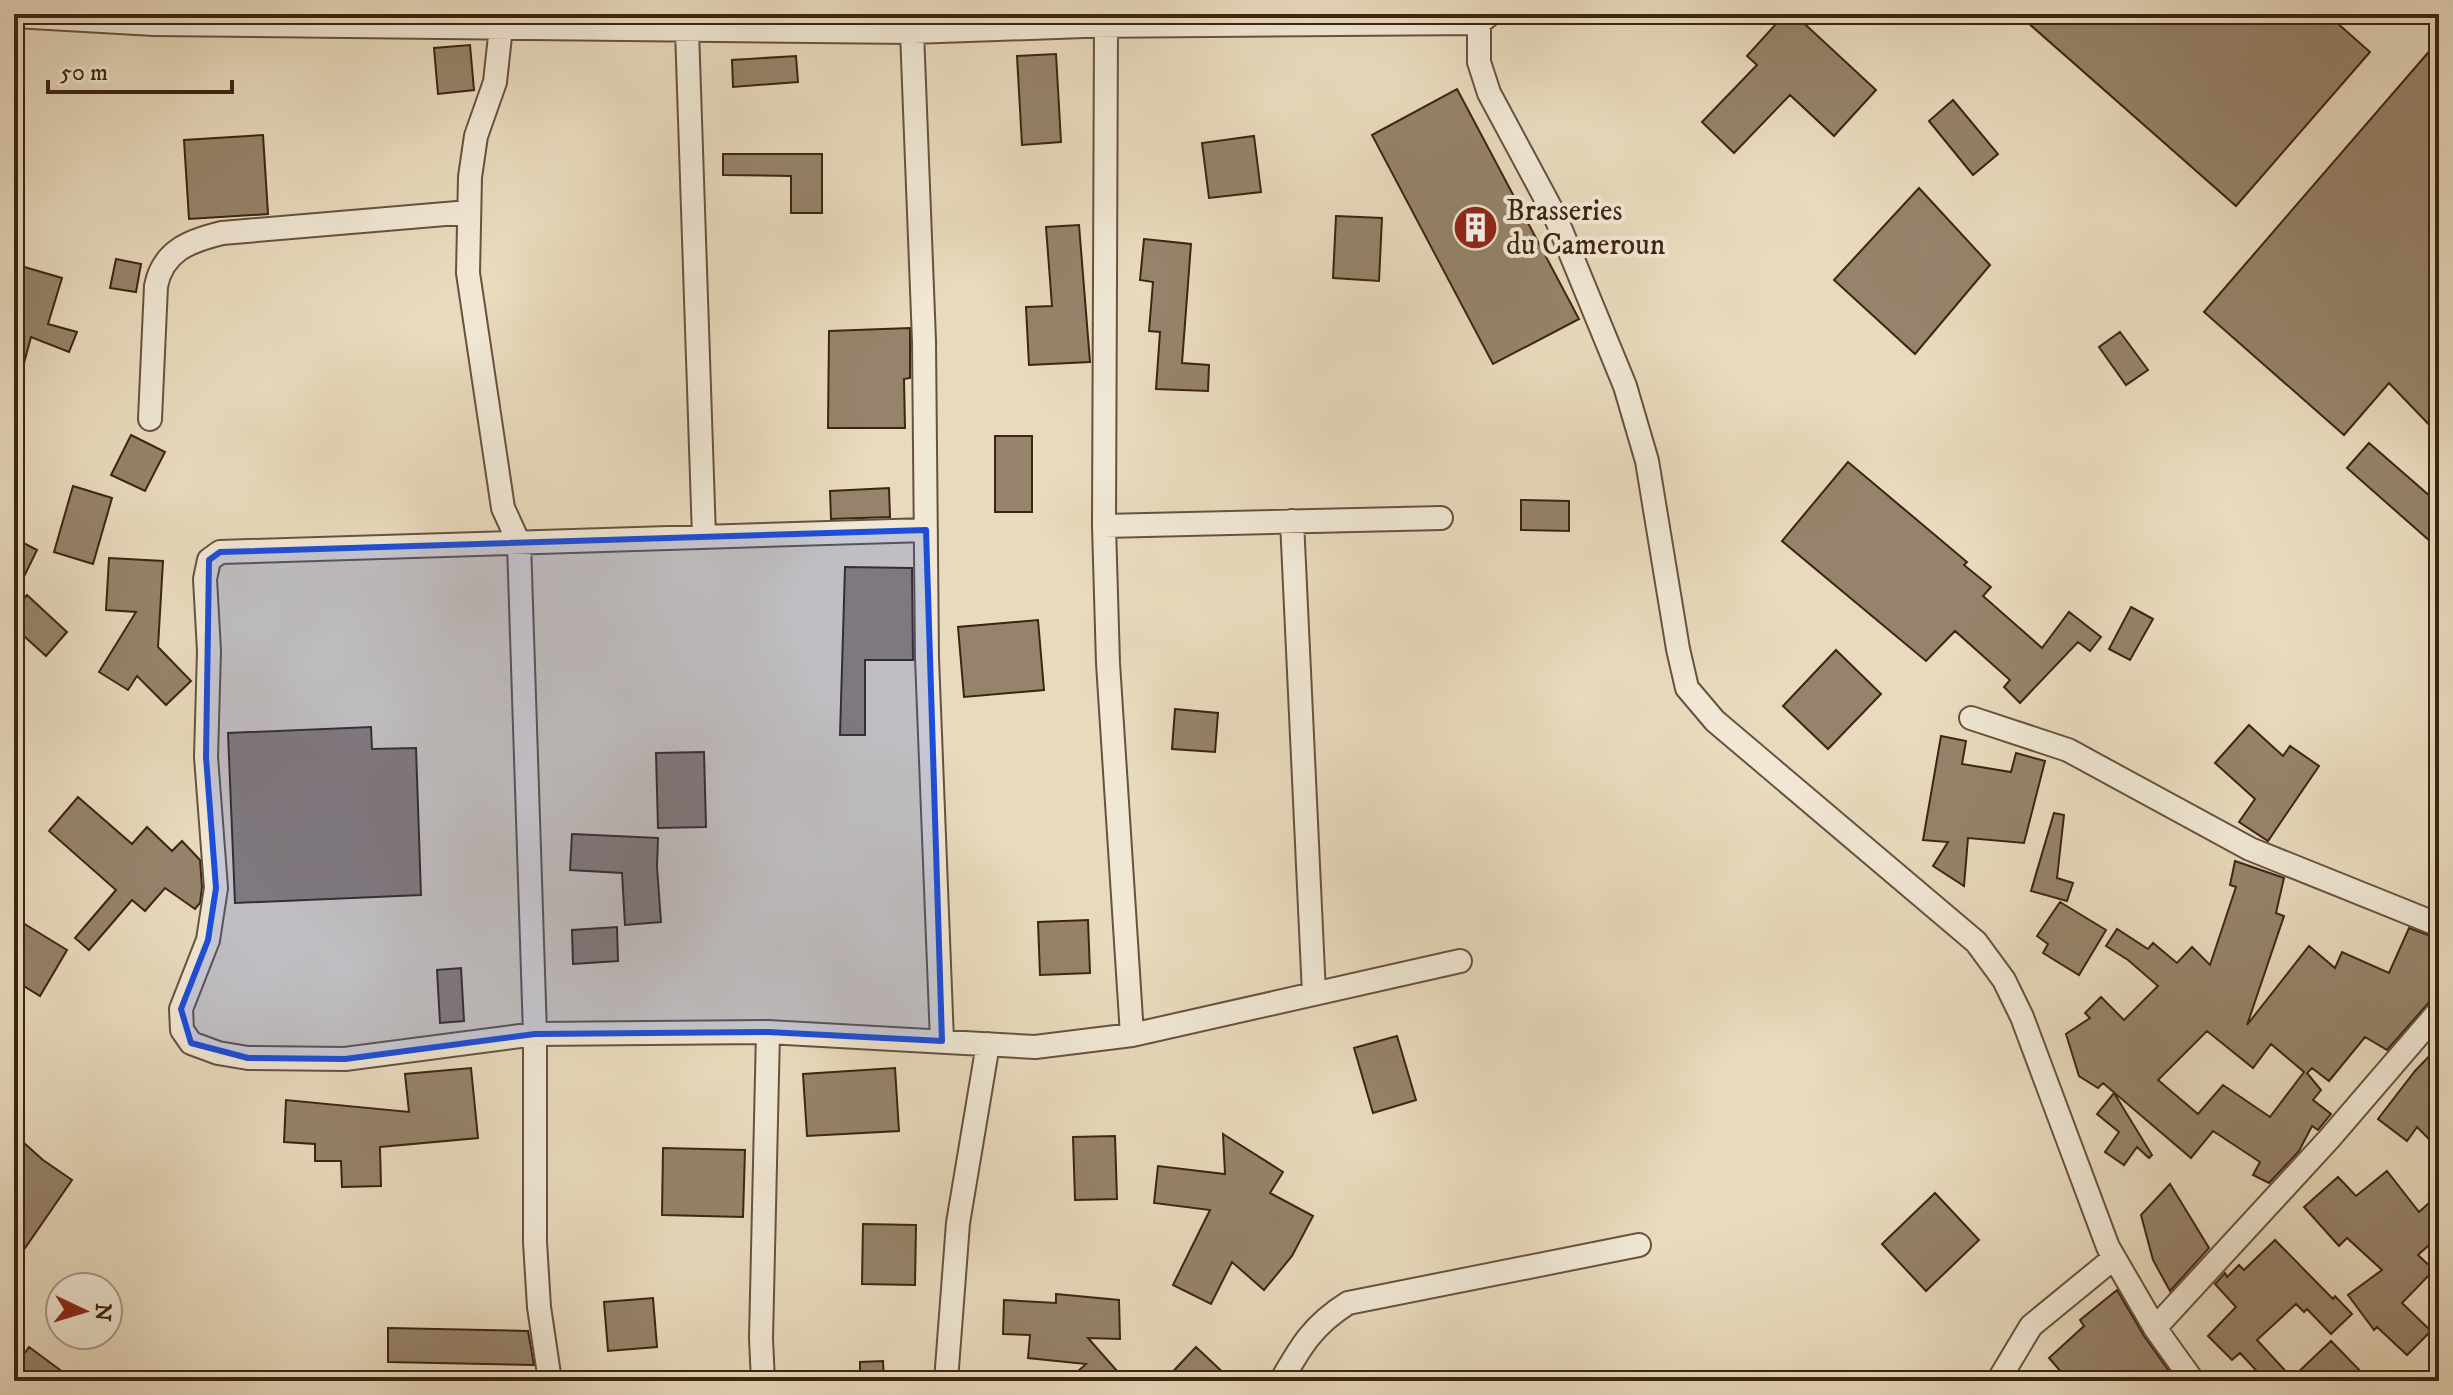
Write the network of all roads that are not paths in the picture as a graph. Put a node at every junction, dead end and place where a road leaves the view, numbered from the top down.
1 (14, 16) edge
2 (1484, 19) edge
3 (1275, 20) edge
4 (536, 21) edge
5 (1092, 22) edge
6 (501, 27) junction
7 (687, 30) junction
8 (912, 32) junction
9 (469, 212) junction
10 (150, 419) dead end
11 (1441, 518) dead end
12 (1292, 521) junction
13 (1104, 526) junction
14 (926, 530) junction
15 (704, 537) junction
16 (519, 543) junction
17 (1971, 718) dead end
18 (2439, 925) edge
19 (1460, 961) dead end
20 (1314, 994) junction
21 (2439, 1011) edge
22 (768, 1032) junction
23 (535, 1034) junction
24 (1132, 1035) junction
25 (942, 1041) junction
26 (988, 1044) junction
27 (1639, 1245) dead end
28 (2114, 1258) junction
29 (2155, 1328) junction
30 (550, 1381) edge
31 (763, 1381) edge
32 (946, 1381) edge
33 (1281, 1381) edge
34 (1998, 1381) edge
35 (2193, 1381) edge

1 - 6 street
2 - 3 street
2 - 28 street
3 - 5 street
4 - 6 street
4 - 7 street
5 - 8 street
5 - 13 street
6 - 9 street
7 - 8 street
7 - 15 street
8 - 14 street
9 - 10 street
9 - 16 street
11 - 12 street
12 - 13 street
12 - 20 street
13 - 24 street
14 - 15 street
14 - 25 street
15 - 16 street
16 - 23 street
16 - 23 street
17 - 18 street
19 - 20 street
20 - 24 street
21 - 29 street
22 - 23 street
22 - 25 street
22 - 31 street
23 - 30 street
24 - 26 street
25 - 26 street
26 - 32 street
27 - 33 street
28 - 29 street
28 - 34 street
29 - 35 street

